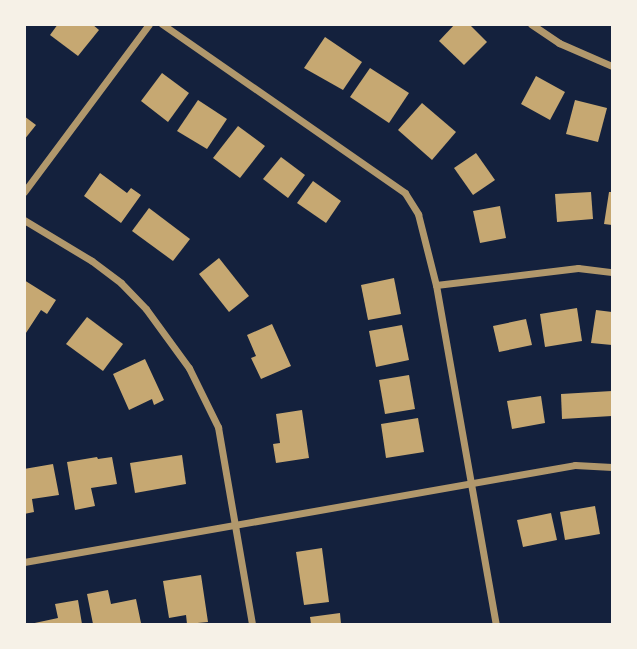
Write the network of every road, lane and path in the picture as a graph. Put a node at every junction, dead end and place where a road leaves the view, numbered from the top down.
1 (149, 24) edge
2 (162, 24) edge
3 (531, 24) edge
4 (612, 66) edge
5 (24, 192) edge
6 (24, 220) edge
7 (612, 272) edge
8 (436, 285) junction
9 (612, 467) edge
10 (470, 483) junction
11 (235, 525) junction
12 (24, 562) edge
13 (252, 625) edge
14 (496, 625) edge

1 - 5 street
2 - 8 street
3 - 4 street
6 - 11 street
7 - 8 street
8 - 10 street
9 - 10 street
10 - 11 street
10 - 14 street
11 - 12 street
11 - 13 street

